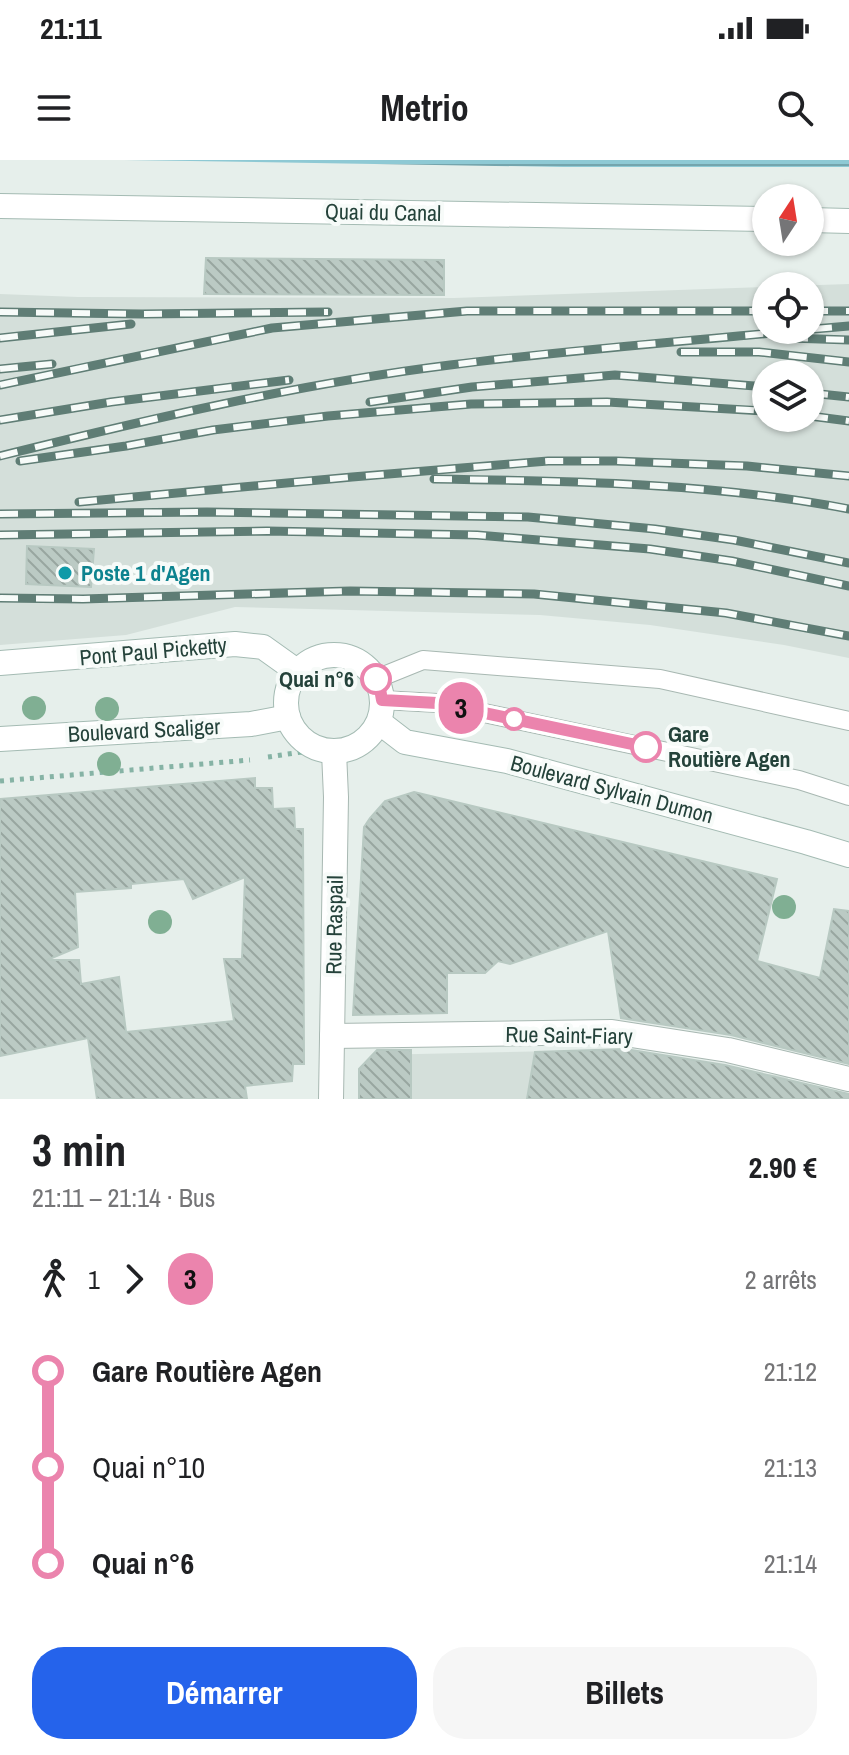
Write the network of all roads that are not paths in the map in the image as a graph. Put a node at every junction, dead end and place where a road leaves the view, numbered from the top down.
1 (0, 206) edge
2 (752, 219) edge
3 (824, 220) edge
4 (849, 221) edge
5 (0, 663) edge
6 (298, 672) junction
7 (379, 700) junction
8 (288, 717) junction
9 (849, 721) edge
10 (0, 739) edge
11 (328, 751) junction
12 (849, 796) edge
13 (849, 855) edge
14 (332, 1036) junction
15 (849, 1079) edge
16 (331, 1099) edge

1 - 2 street, Quai du Canal
3 - 4 street
5 - 6 street, Pont Paul Picketty
6 - 7 street
6 - 8 street
7 - 9 lane
7 - 11 street
7 - 12 lane
7 - 13 street, Boulevard Sylvain Dumon
8 - 10 street, Boulevard Scaliger
8 - 11 street
11 - 14 street, Rue Raspail
14 - 15 street, Rue Saint-Fiary
14 - 16 street, Rue Raspail

